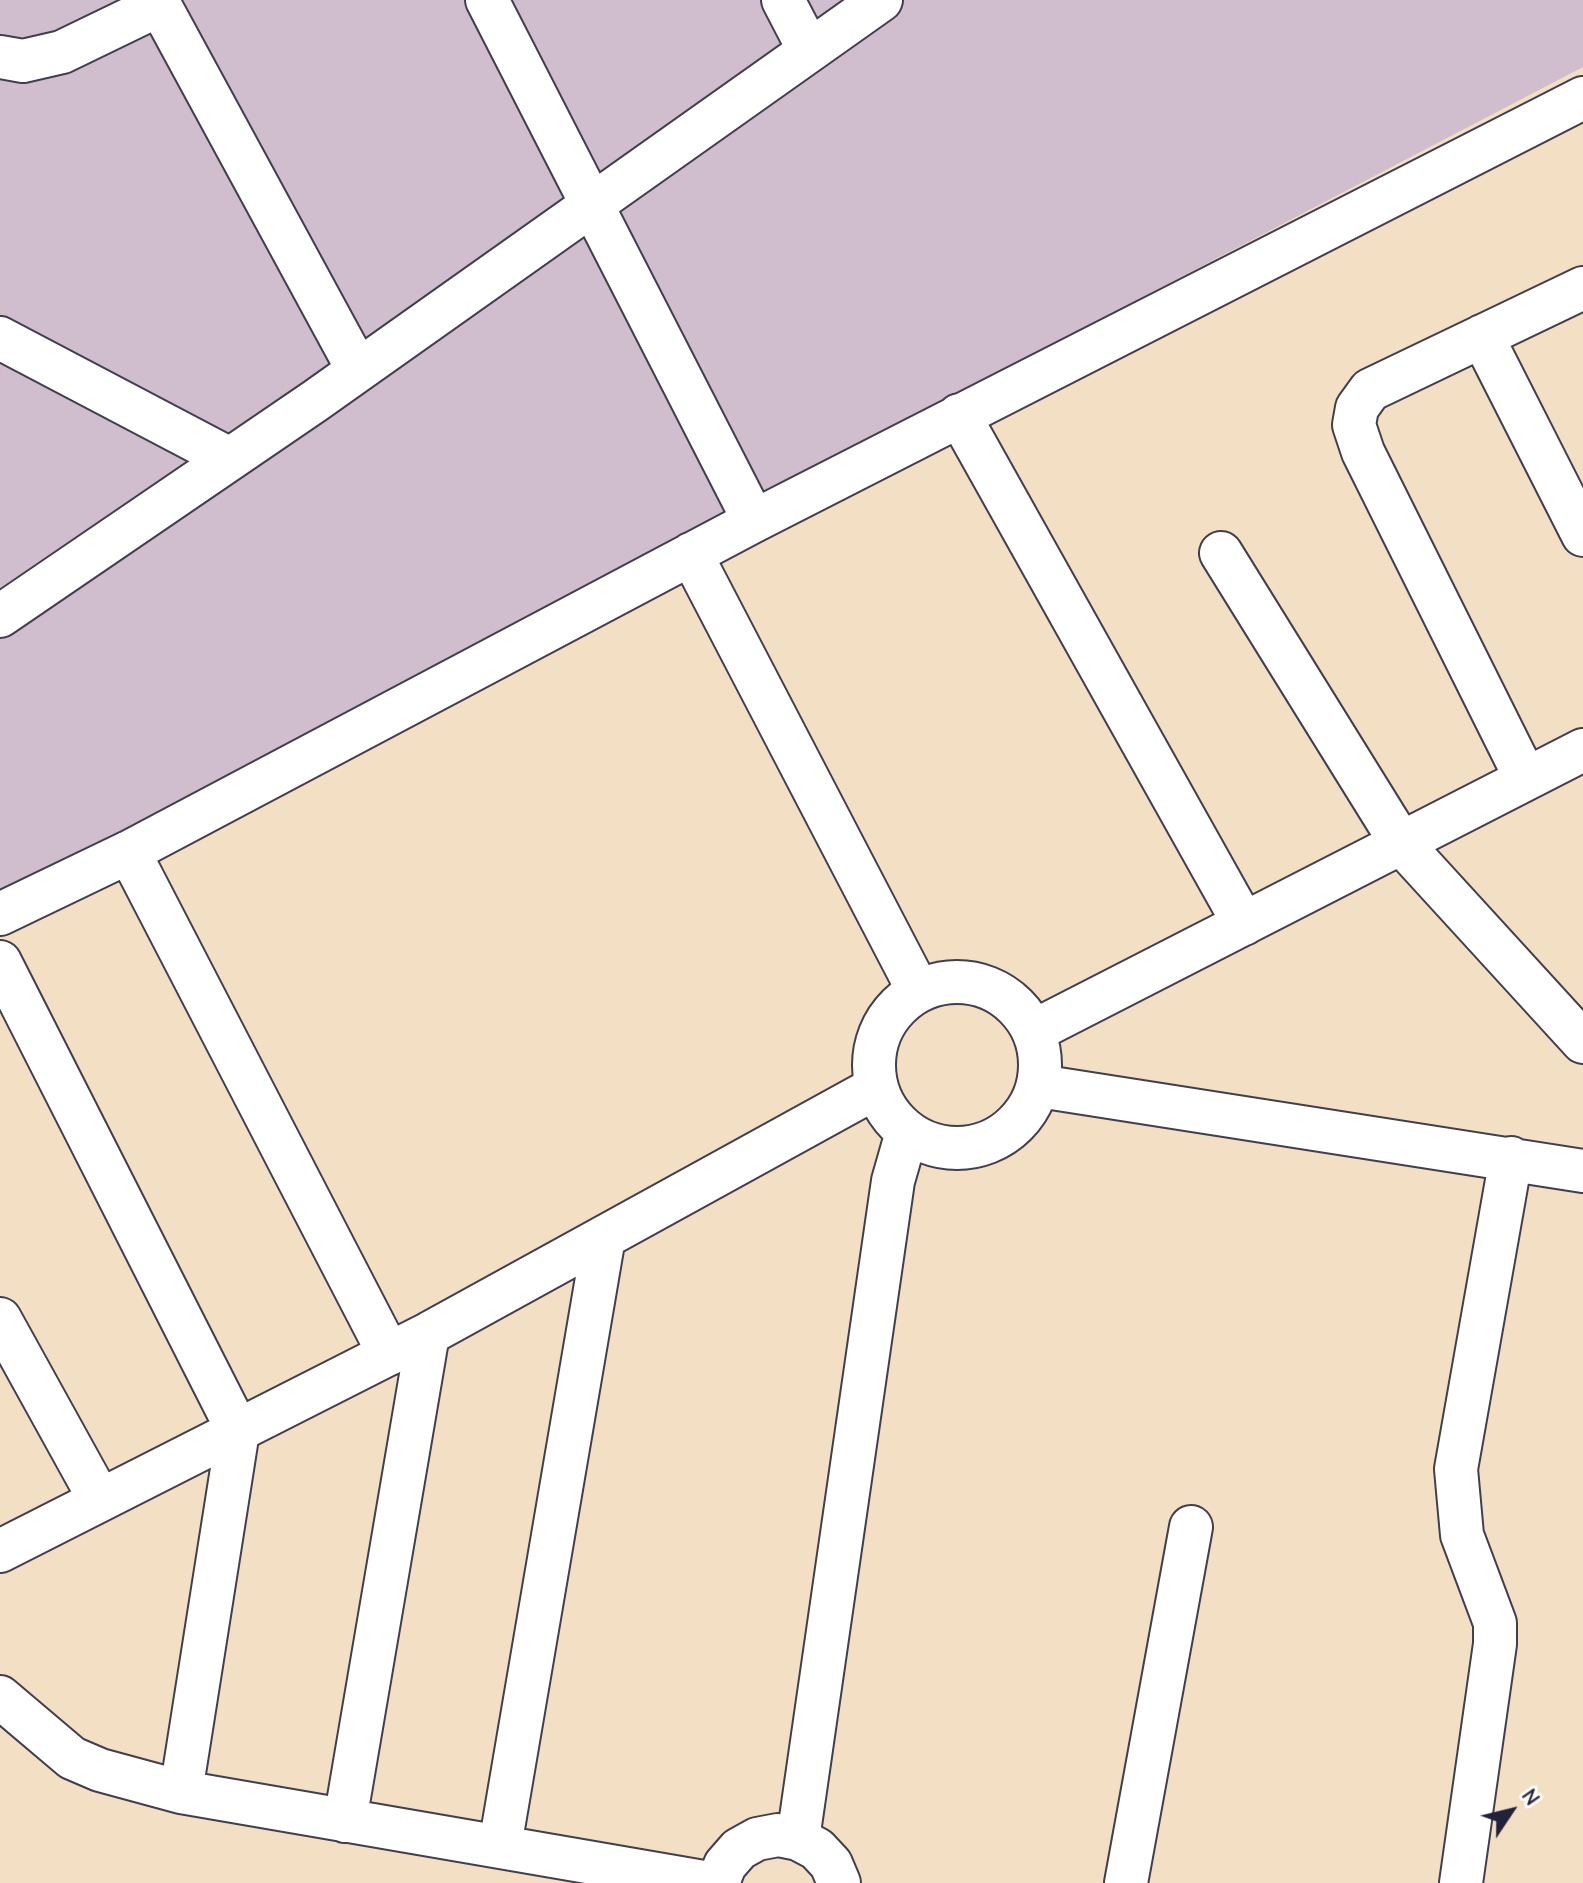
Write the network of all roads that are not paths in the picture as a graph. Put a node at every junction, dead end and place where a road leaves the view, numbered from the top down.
1 (487, 0) edge
2 (783, 0) edge
3 (881, 0) edge
4 (158, 3) edge
5 (809, 50) junction
6 (0, 57) edge
7 (1583, 98) edge
8 (591, 206) junction
9 (1583, 288) edge
10 (1482, 336) junction
11 (0, 338) edge
12 (358, 370) junction
13 (959, 415) junction
14 (230, 459) junction
15 (754, 521) junction
16 (1583, 535) edge
17 (1221, 553) dead end
18 (691, 554) junction
19 (0, 616) edge
20 (1583, 750) edge
21 (1526, 779) junction
22 (1401, 843) junction
23 (129, 852) junction
24 (0, 914) edge
25 (1244, 924) junction
26 (0, 962) edge
27 (918, 990) junction
28 (1034, 1031) junction
29 (1583, 1042) edge
30 (1039, 1086) junction
31 (877, 1087) junction
32 (907, 1132) junction
33 (1511, 1158) junction
34 (1583, 1171) edge
35 (604, 1237) junction
36 (0, 1319) edge
37 (428, 1334) junction
38 (389, 1354) junction
39 (238, 1431) junction
40 (100, 1500) junction
41 (1191, 1527) dead end
42 (0, 1551) edge
43 (0, 1697) edge
44 (181, 1792) junction
45 (345, 1821) junction
46 (798, 1839) junction
47 (500, 1846) junction
48 (709, 1883) edge
49 (718, 1883) edge
50 (839, 1883) edge
51 (1126, 1883) edge
52 (1461, 1883) edge

1 - 8 street
2 - 5 street
3 - 5 street
4 - 6 street
4 - 12 street
5 - 8 street
7 - 13 street
8 - 12 street
8 - 15 street
9 - 10 street
10 - 16 street
10 - 21 street
11 - 14 street
12 - 14 street
13 - 15 street
13 - 25 street
14 - 19 street
15 - 18 street
17 - 22 street
18 - 23 street
18 - 27 street
20 - 21 street
21 - 22 street
22 - 25 street
22 - 29 street
23 - 24 street
23 - 38 street
25 - 28 street
26 - 39 street
27 - 28 street
27 - 31 street
28 - 30 street
30 - 32 street
30 - 33 street
31 - 32 street
31 - 35 street
32 - 46 street
33 - 34 street
33 - 52 street
35 - 37 street
35 - 47 street
36 - 40 street
37 - 38 street
37 - 45 street
38 - 39 street
39 - 40 street
39 - 44 street
40 - 42 street
41 - 51 street
43 - 44 street
44 - 45 street
45 - 47 street
46 - 49 street
46 - 50 street
47 - 48 street

